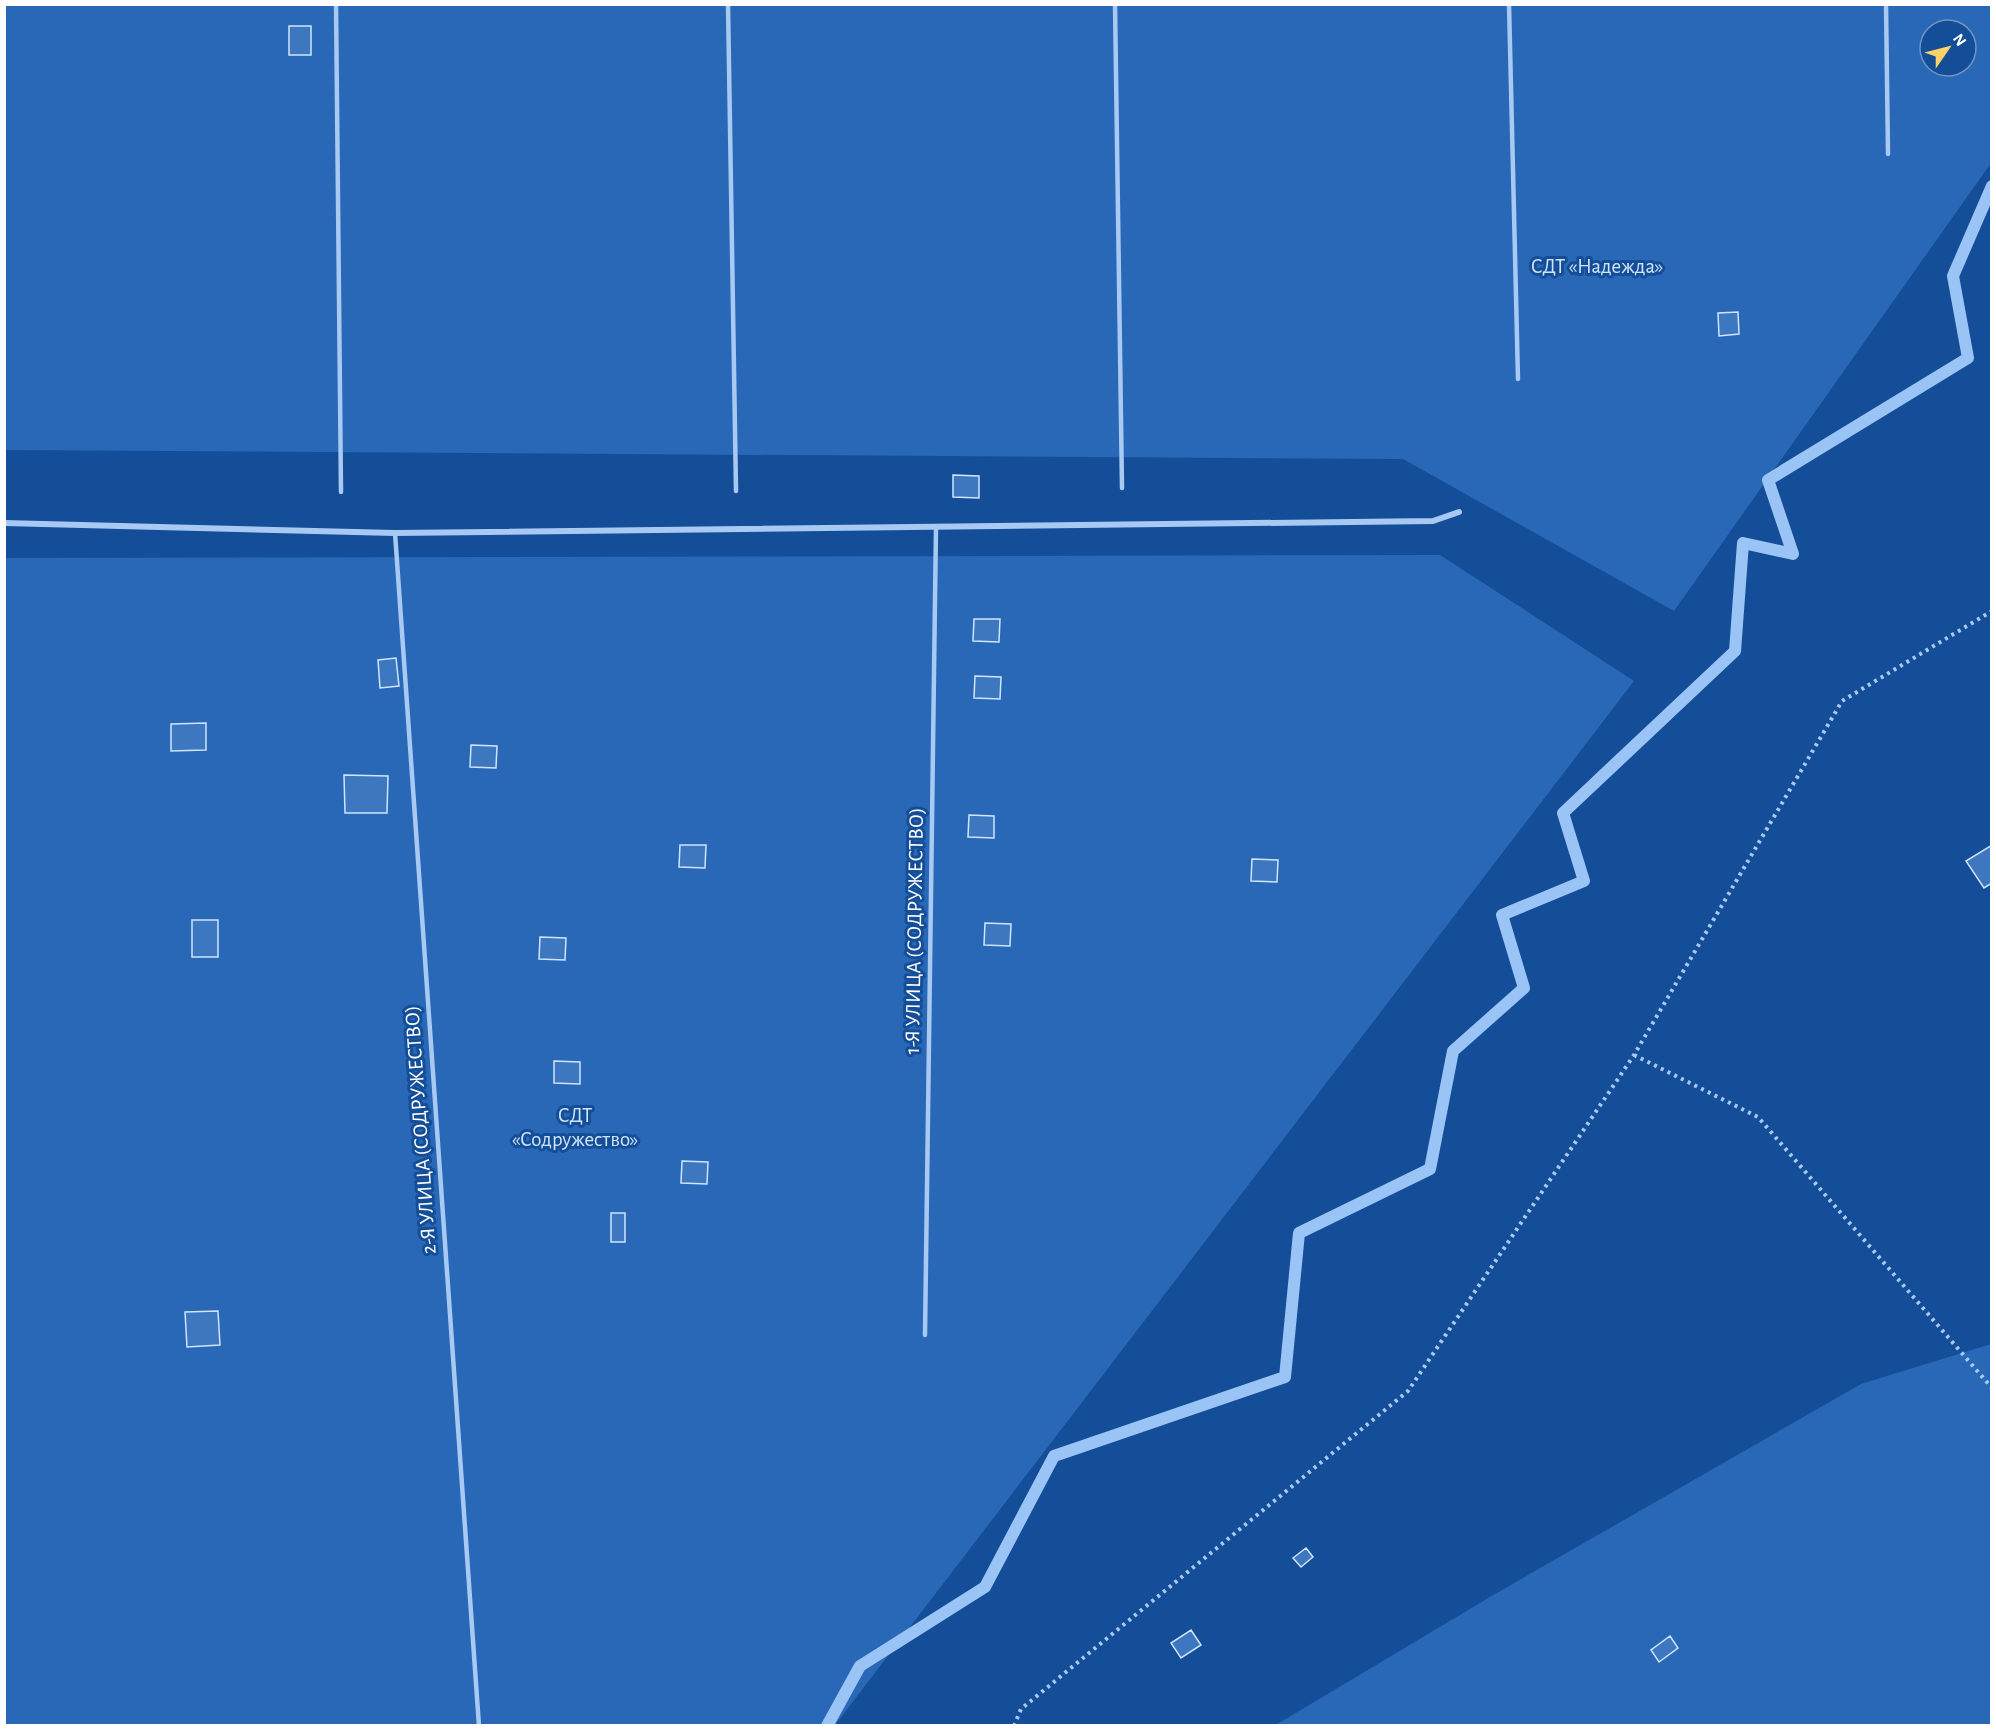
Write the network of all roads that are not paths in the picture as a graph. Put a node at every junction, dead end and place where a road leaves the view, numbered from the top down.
1 (336, 4) edge
2 (728, 4) edge
3 (1114, 4) edge
4 (1509, 4) edge
5 (1886, 4) edge
6 (1888, 154) dead end
7 (1518, 379) dead end
8 (1122, 488) dead end
9 (736, 491) dead end
10 (341, 492) dead end
11 (1459, 512) dead end
12 (4, 523) edge
13 (936, 527) junction
14 (394, 533) junction
15 (925, 1335) dead end
16 (479, 1725) edge

1 - 10 lane
2 - 9 lane
3 - 8 lane
4 - 7 lane
5 - 6 lane
11 - 13 street
12 - 14 street
13 - 14 street
13 - 15 lane, 1-Я УЛИЦА (СОДРУЖЕСТВО)
14 - 16 lane, 2-Я УЛИЦА (СОДРУЖЕСТВО)

